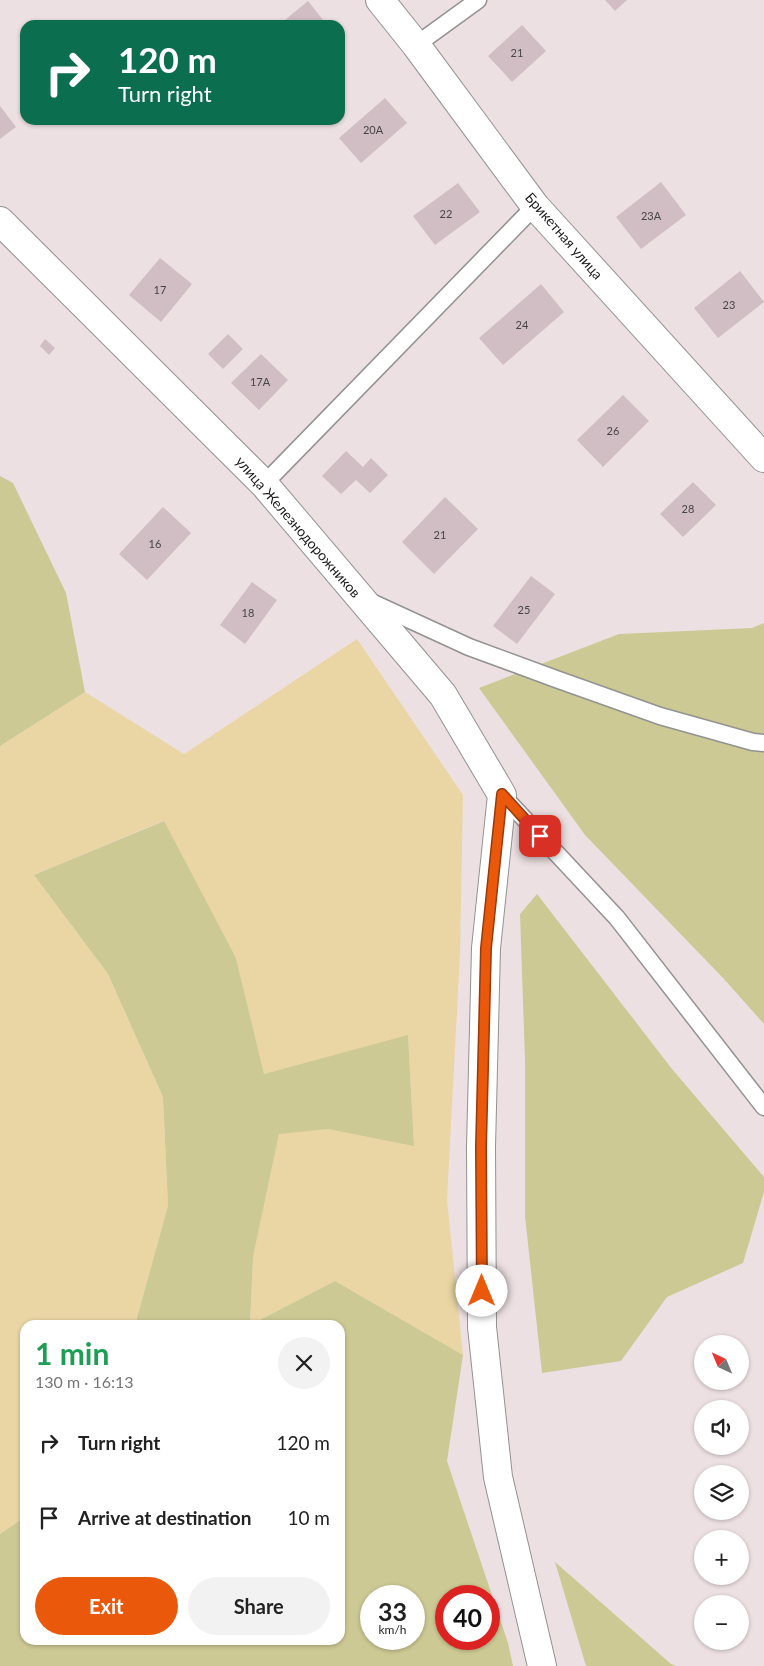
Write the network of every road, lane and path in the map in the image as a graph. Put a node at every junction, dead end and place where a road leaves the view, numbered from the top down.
1 (380, 0) edge
2 (478, 0) edge
3 (416, 45) junction
4 (536, 206) junction
5 (0, 221) edge
6 (764, 458) edge
7 (264, 484) junction
8 (360, 597) junction
9 (764, 743) edge
10 (502, 794) junction
11 (764, 1107) edge
12 (542, 1666) edge

1 - 3 street, Брикетная улица
2 - 3 lane
3 - 4 street, Брикетная улица
4 - 6 street, Брикетная улица
4 - 7 lane
5 - 7 street, улица Железнодорожников
7 - 8 street, улица Железнодорожников
8 - 9 lane
8 - 10 street, улица Железнодорожников
10 - 11 lane
10 - 12 street

